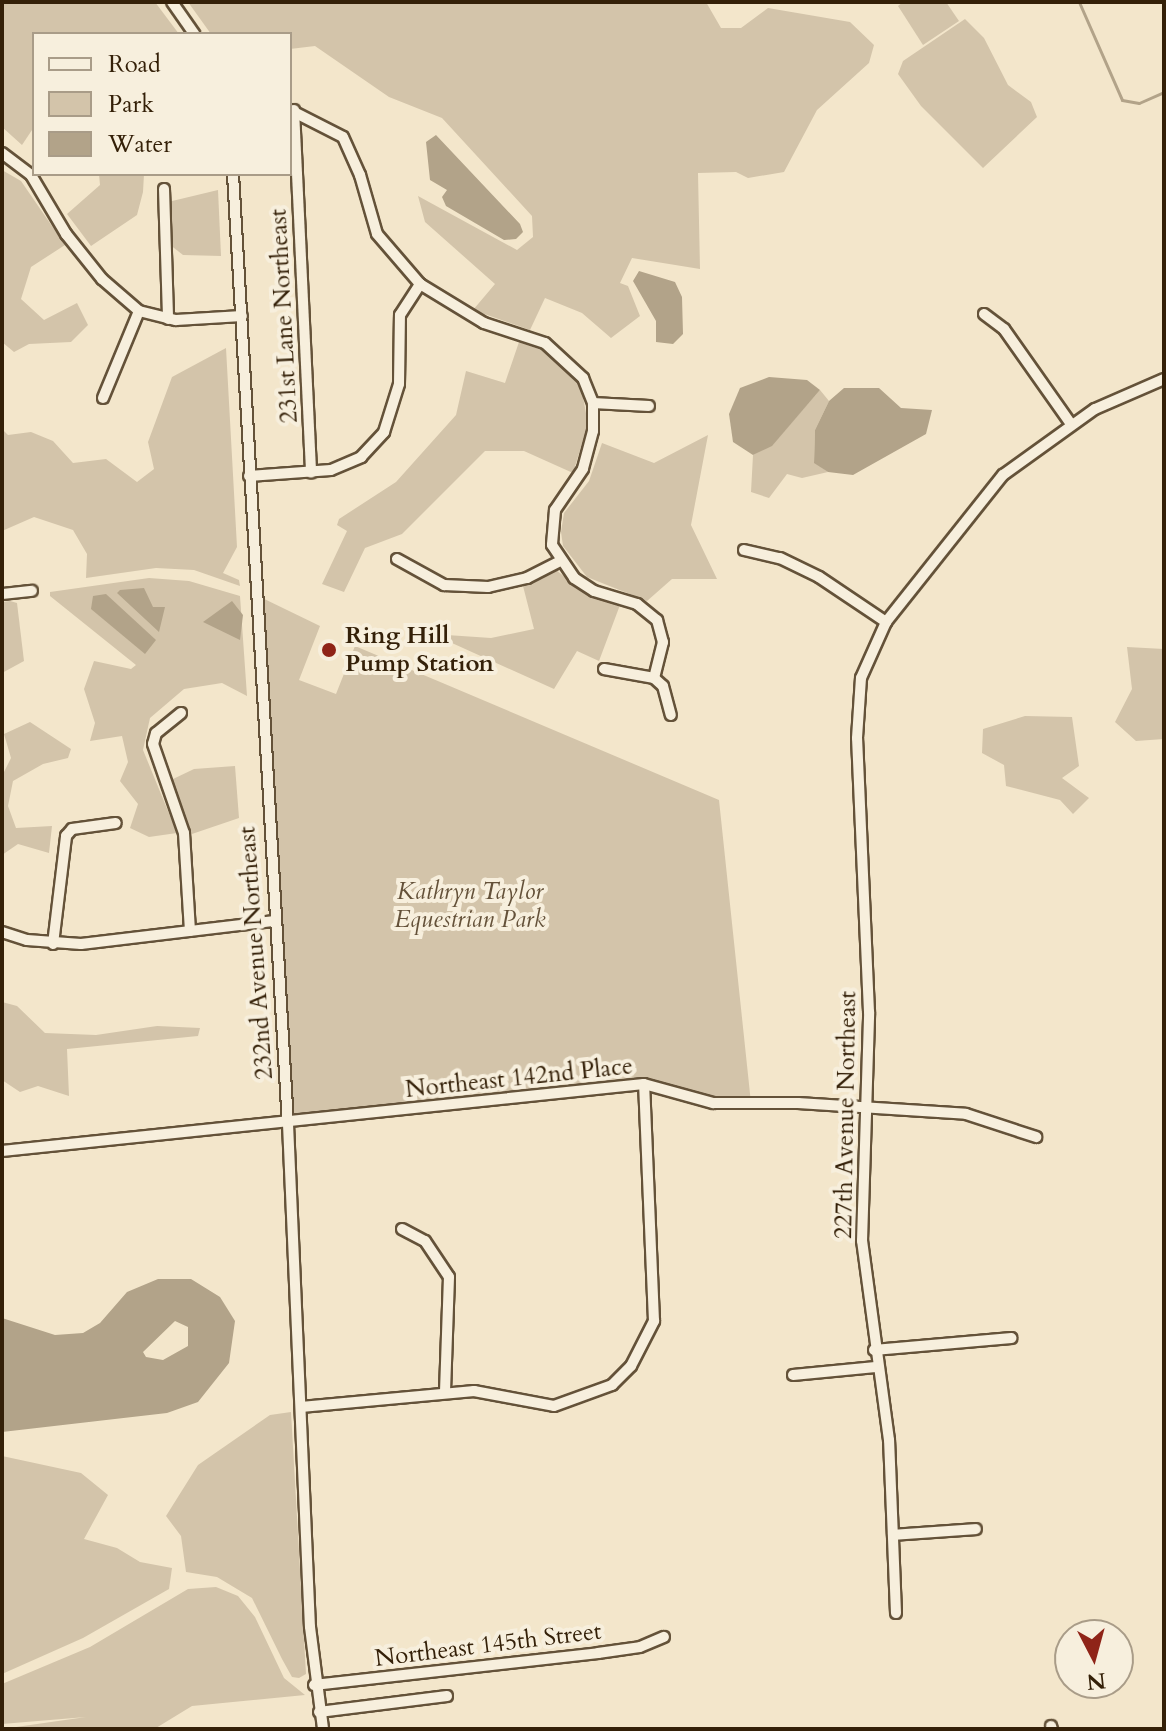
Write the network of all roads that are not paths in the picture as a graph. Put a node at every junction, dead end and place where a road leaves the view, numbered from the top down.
1 (172, 2) edge
2 (193, 32) edge
3 (292, 110) edge
4 (2, 153) edge
5 (233, 176) edge
6 (164, 189) dead end
7 (420, 284) junction
8 (139, 311) junction
9 (984, 314) dead end
10 (242, 316) junction
11 (168, 319) junction
12 (1164, 379) edge
13 (103, 398) dead end
14 (593, 403) junction
15 (649, 406) dead end
16 (1071, 424) junction
17 (311, 473) junction
18 (249, 476) junction
19 (744, 550) dead end
20 (397, 559) dead end
21 (559, 562) junction
22 (32, 591) dead end
23 (2, 594) edge
24 (886, 622) junction
25 (604, 669) dead end
26 (654, 678) junction
27 (181, 713) dead end
28 (671, 715) dead end
29 (116, 823) dead end
30 (273, 921) junction
31 (190, 931) junction
32 (2, 932) edge
33 (53, 944) junction
34 (644, 1084) junction
35 (863, 1106) junction
36 (288, 1124) junction
37 (1036, 1137) dead end
38 (2, 1151) edge
39 (402, 1229) dead end
40 (1011, 1338) dead end
41 (874, 1350) junction
42 (876, 1367) junction
43 (793, 1375) dead end
44 (445, 1392) junction
45 (301, 1407) junction
46 (976, 1529) dead end
47 (893, 1535) junction
48 (896, 1613) dead end
49 (664, 1637) dead end
50 (314, 1685) junction
51 (447, 1696) dead end
52 (319, 1712) junction
53 (323, 1729) edge

1 - 2 street
3 - 7 street
3 - 17 street, 231st Lane Northeast
4 - 8 street
5 - 10 street, 232nd Avenue Northeast
6 - 11 street
7 - 14 street
7 - 17 street
8 - 11 street
8 - 13 street
9 - 16 street
10 - 11 street
10 - 18 street, 232nd Avenue Northeast
12 - 16 street, 227th Avenue Northeast
14 - 15 street
14 - 21 street
16 - 24 street, 227th Avenue Northeast
17 - 18 street
18 - 30 street, 232nd Avenue Northeast
19 - 24 street
20 - 21 street
21 - 26 street
22 - 23 street
24 - 35 street, 227th Avenue Northeast
25 - 26 street
26 - 28 street
27 - 31 street
29 - 33 street
30 - 31 street
30 - 36 street, 232nd Avenue Northeast
31 - 33 street
32 - 33 street
34 - 35 street, Northeast 142nd Place
34 - 36 street, Northeast 142nd Place
34 - 44 street
35 - 37 street, Northeast 142nd Place
35 - 41 street, 227th Avenue Northeast
36 - 38 street, Northeast 142nd Place
36 - 45 street, 232nd Avenue Northeast
39 - 44 street
40 - 41 street
41 - 42 street, 227th Avenue Northeast
42 - 43 street
42 - 47 street, 227th Avenue Northeast
44 - 45 street
45 - 50 street, 232nd Avenue Northeast
46 - 47 street
47 - 48 street, 227th Avenue Northeast
49 - 50 street, Northeast 145th Street
50 - 52 street, 232nd Avenue Northeast
51 - 52 street
52 - 53 street, 232nd Avenue Northeast

